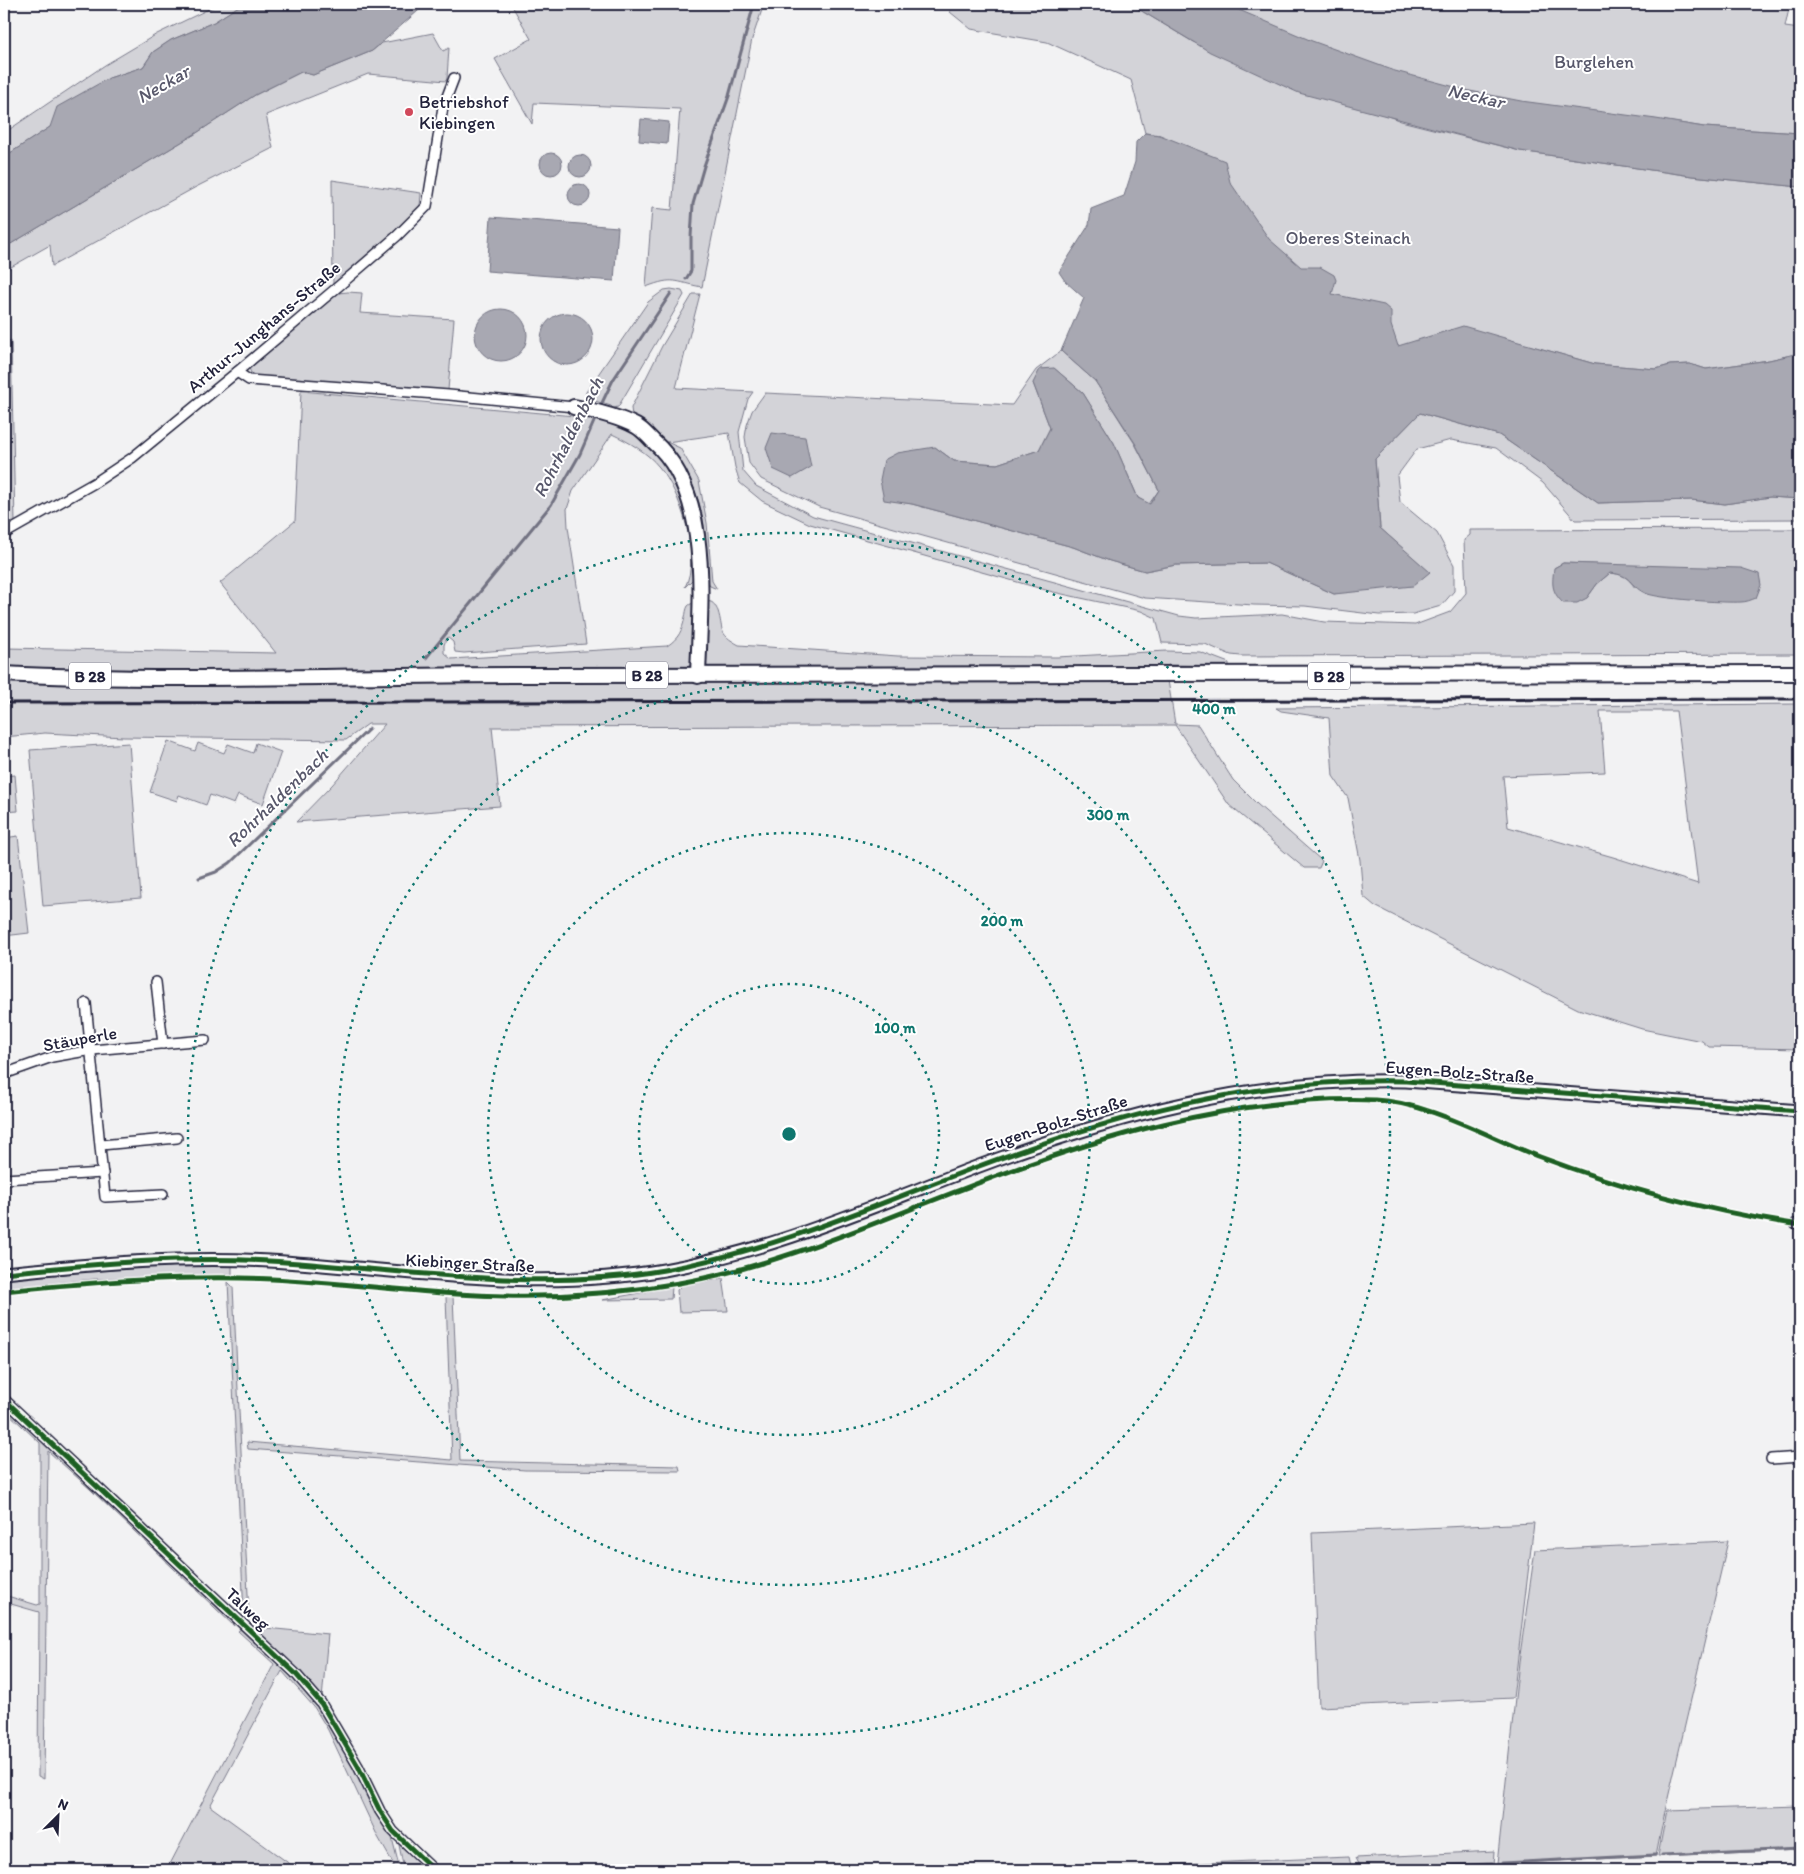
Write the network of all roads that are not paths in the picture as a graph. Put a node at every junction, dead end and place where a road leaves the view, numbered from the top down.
1 (454, 78) dead end
2 (237, 372) junction
3 (580, 408) joint
4 (4, 534) edge
5 (1800, 673) edge
6 (4, 674) edge
7 (698, 676) junction
8 (156, 982) dead end
9 (86, 1003) dead end
10 (205, 1040) dead end
11 (163, 1044) junction
12 (92, 1050) junction
13 (4, 1074) edge
14 (1800, 1110) edge
15 (177, 1138) dead end
16 (101, 1145) junction
17 (103, 1174) junction
18 (4, 1179) edge
19 (922, 1188) joint
20 (163, 1194) dead end
21 (4, 1273) edge
22 (4, 1399) edge
23 (1800, 1457) edge
24 (1772, 1459) dead end
25 (434, 1870) edge

1 - 2 street, Arthur-Junghans-Straße
2 - 3 street
2 - 4 street, Arthur-Junghans-Straße
3 - 7 main road
5 - 7 main road, B 28
6 - 7 main road, B 28
8 - 11 street
9 - 12 street
10 - 11 street, Stäuperle
11 - 12 street, Stäuperle
12 - 13 street, Stäuperle
12 - 16 street
14 - 19 street, Eugen-Bolz-Straße
15 - 16 street
16 - 17 street
17 - 18 street
17 - 20 street
19 - 21 street, Kiebinger Straße
22 - 25 street, Talweg
23 - 24 street

